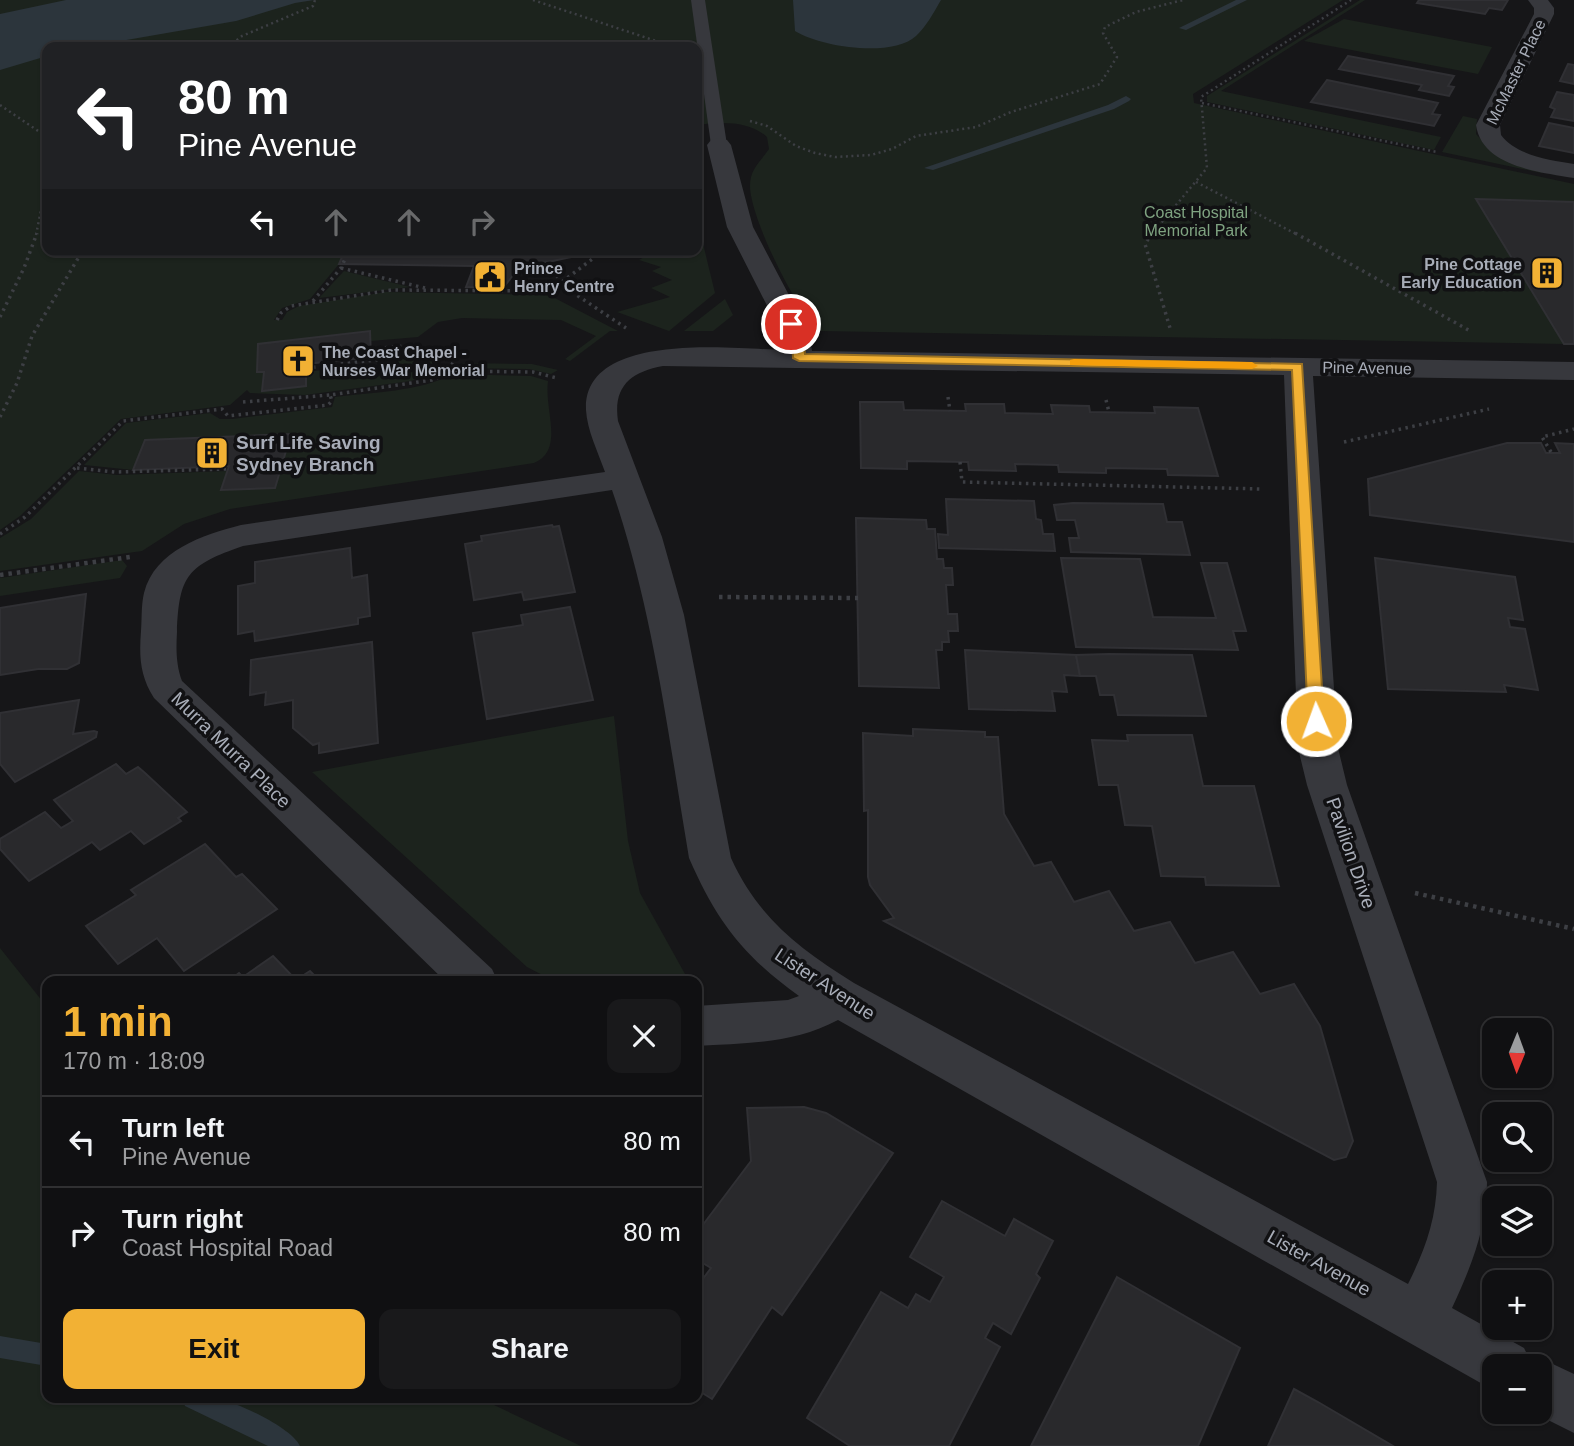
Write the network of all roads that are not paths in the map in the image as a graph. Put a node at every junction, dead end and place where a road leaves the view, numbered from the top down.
1 (698, 0) edge
2 (1538, 0) edge
3 (719, 145) joint
4 (1574, 171) edge
5 (799, 358) junction
6 (1298, 366) junction
7 (1574, 371) edge
8 (618, 374) joint
9 (621, 480) junction
10 (470, 976) edge
11 (838, 997) junction
12 (702, 1026) edge
13 (1419, 1318) junction
14 (1482, 1354) edge
15 (1552, 1393) edge
16 (1574, 1405) edge

1 - 3 lane
2 - 4 street, McMaster Place
3 - 5 street
5 - 6 street, Pine Avenue
5 - 8 street, Pine Avenue
6 - 7 street, Pine Avenue
6 - 13 street, Pavilion Drive
8 - 9 street, Lister Avenue
9 - 10 street, Murra Murra Place
9 - 11 street, Lister Avenue
11 - 12 street
11 - 13 street, Lister Avenue
13 - 14 street, Lister Avenue
15 - 16 street

